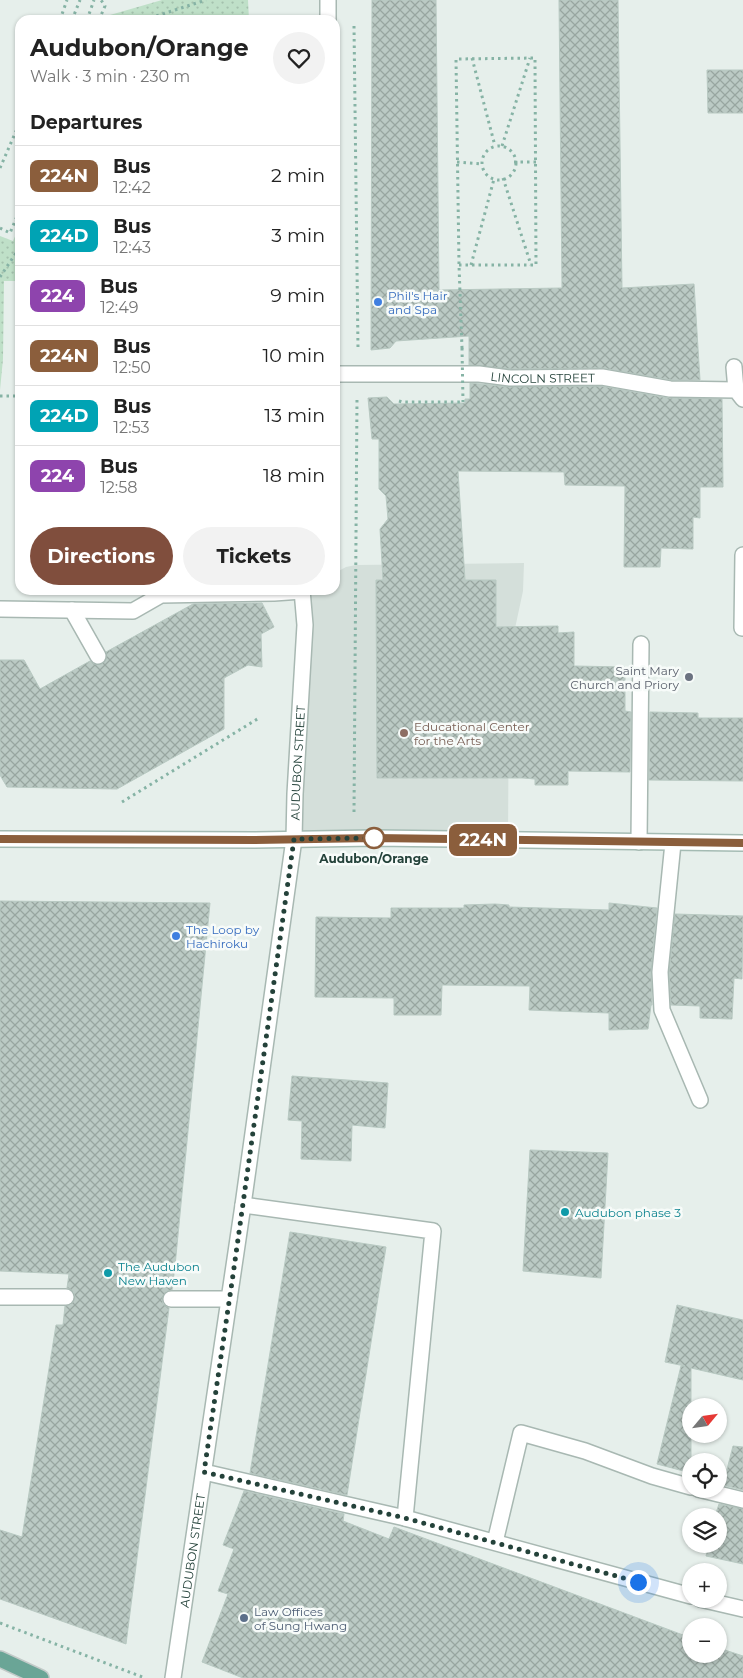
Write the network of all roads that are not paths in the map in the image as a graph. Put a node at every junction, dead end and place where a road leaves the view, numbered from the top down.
1 (328, 0) edge
2 (328, 15) edge
3 (734, 367) dead end
4 (340, 374) edge
5 (739, 395) edge
6 (743, 555) edge
7 (161, 595) edge
8 (302, 595) edge
9 (0, 609) edge
10 (72, 610) junction
11 (742, 628) edge
12 (642, 644) dead end
13 (98, 656) dead end
14 (0, 838) edge
15 (294, 839) junction
16 (639, 842) junction
17 (673, 843) junction
18 (743, 843) edge
19 (700, 1100) dead end
20 (243, 1205) junction
21 (0, 1296) edge
22 (66, 1297) dead end
23 (171, 1299) dead end
24 (229, 1299) junction
25 (204, 1472) junction
26 (682, 1484) edge
27 (727, 1496) edge
28 (743, 1500) edge
29 (405, 1518) junction
30 (495, 1542) junction
31 (682, 1594) edge
32 (727, 1605) edge
33 (743, 1609) edge
34 (0, 1658) edge
35 (41, 1678) edge
36 (173, 1678) edge

1 - 2 street
3 - 5 street
4 - 5 street, LINCOLN STREET
6 - 11 street
7 - 10 street
8 - 15 street, AUDUBON STREET
9 - 10 street
10 - 13 street
12 - 16 street
14 - 15 street
15 - 16 street
15 - 20 street, AUDUBON STREET
16 - 17 street
17 - 18 street
17 - 19 street
20 - 24 street, AUDUBON STREET
20 - 29 street
21 - 22 street
23 - 24 street
24 - 25 street, AUDUBON STREET
25 - 29 street
25 - 36 street, AUDUBON STREET
26 - 30 street
27 - 28 street
29 - 30 street
30 - 31 street
32 - 33 street
34 - 35 main road

